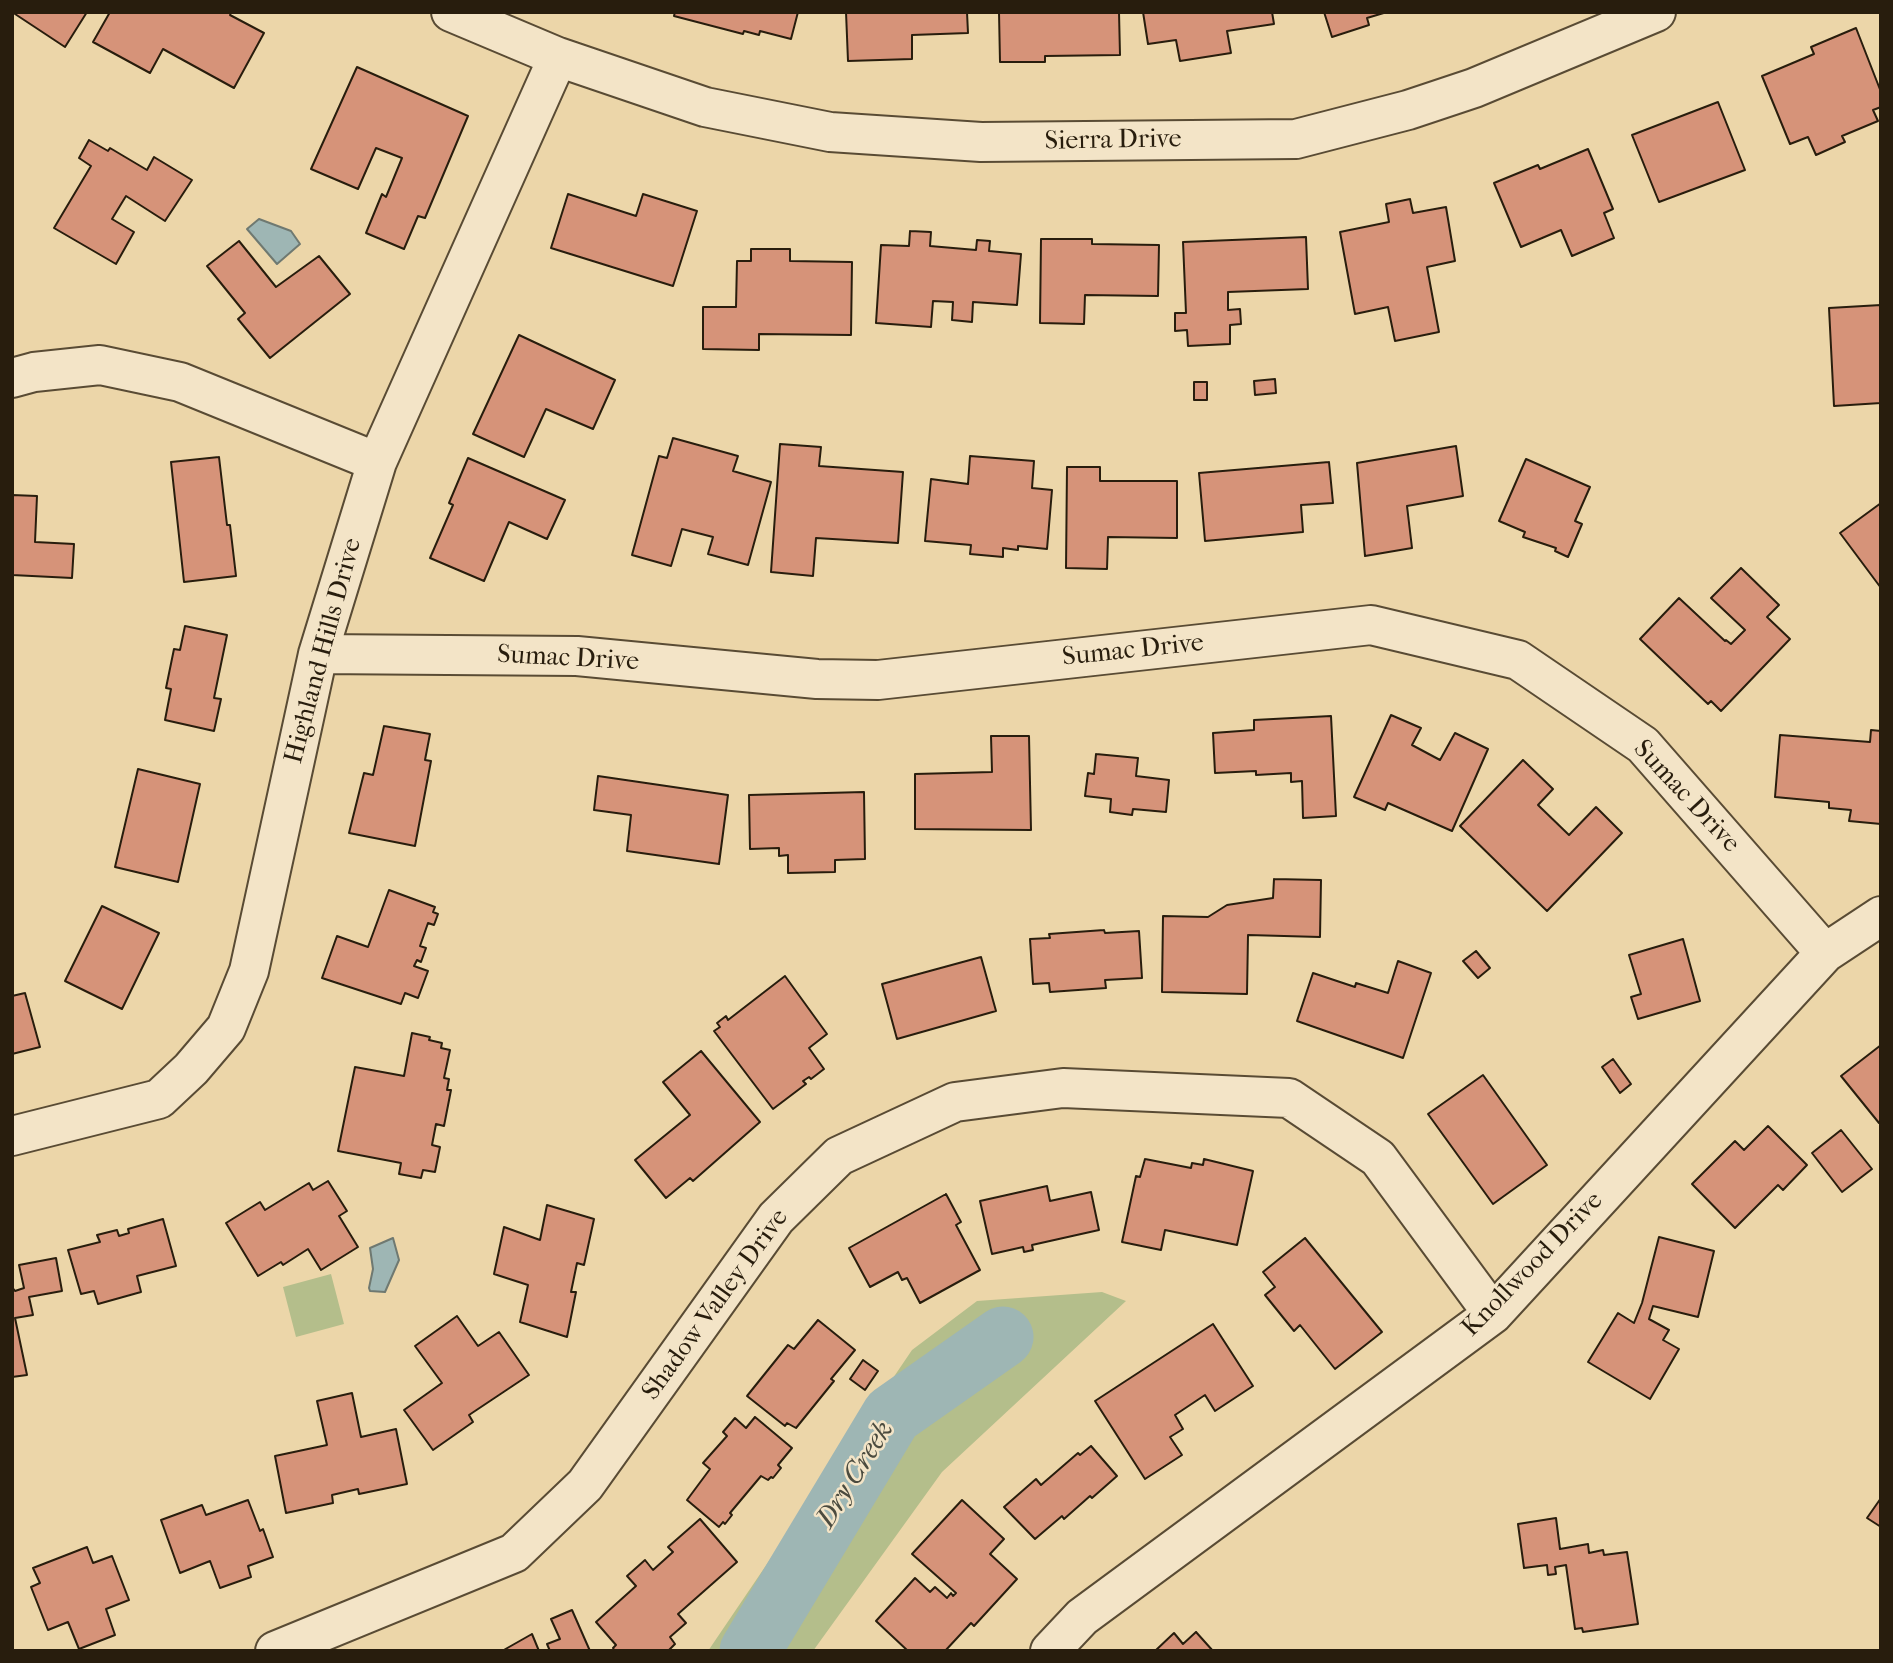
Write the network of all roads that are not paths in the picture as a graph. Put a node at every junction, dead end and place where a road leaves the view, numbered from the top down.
1 (451, 12) edge
2 (1656, 12) edge
3 (558, 57) junction
4 (12, 378) edge
5 (377, 462) junction
6 (318, 654) junction
7 (1881, 916) edge
8 (1825, 953) junction
9 (12, 1136) edge
10 (1493, 1314) junction
11 (275, 1651) edge
12 (1050, 1651) edge

1 - 3 street, Sierra Drive
2 - 3 street, Sierra Drive
3 - 5 street, Highland Hills Drive
4 - 5 street
5 - 6 street, Highland Hills Drive
6 - 8 street, Sumac Drive
6 - 9 street, Highland Hills Drive
7 - 8 street, Knollwood Drive
8 - 10 street, Knollwood Drive
10 - 11 street, Shadow Valley Drive
10 - 12 street, Knollwood Drive

